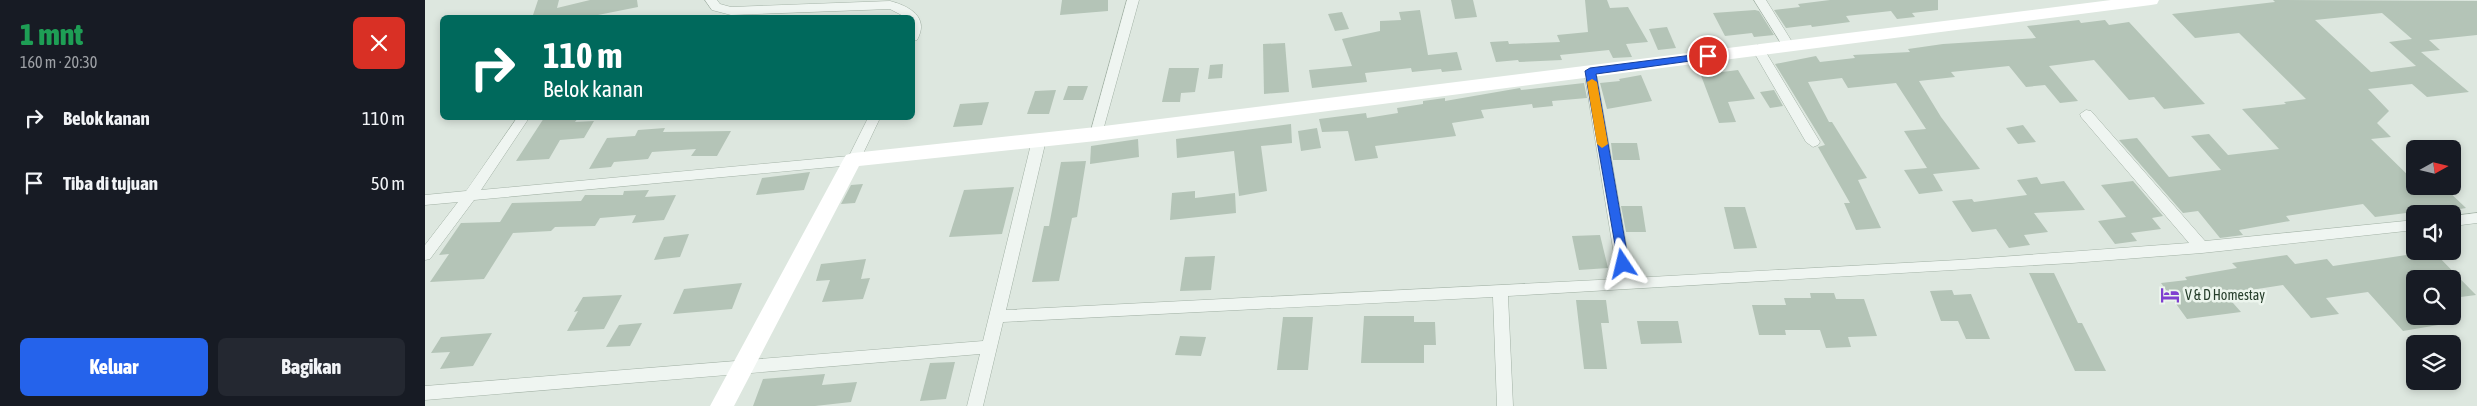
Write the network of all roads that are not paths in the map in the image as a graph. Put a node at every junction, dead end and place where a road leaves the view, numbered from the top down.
1 (711, 0) edge
2 (1133, 0) edge
3 (1760, 0) edge
4 (2151, 0) edge
5 (913, 15) edge
6 (1788, 46) junction
7 (1758, 49) junction
8 (1590, 71) junction
9 (2086, 114) dead end
10 (522, 120) edge
11 (873, 120) edge
12 (1096, 134) junction
13 (1039, 140) junction
14 (1813, 142) dead end
15 (853, 160) junction
16 (469, 197) junction
17 (425, 200) edge
18 (2477, 218) edge
19 (2461, 220) edge
20 (2406, 226) edge
21 (2202, 248) junction
22 (425, 254) edge
23 (1626, 284) junction
24 (1500, 291) junction
25 (998, 316) junction
26 (990, 347) junction
27 (743, 366) junction
28 (425, 393) edge
29 (721, 406) edge
30 (975, 406) edge
31 (1505, 406) edge

1 - 5 street
2 - 12 street
3 - 6 street
4 - 6 street
6 - 7 street
7 - 8 street
7 - 14 street
8 - 12 street
8 - 23 street
9 - 21 street
10 - 16 street
11 - 15 street
12 - 13 street
13 - 15 street
13 - 25 street
15 - 16 street
15 - 27 street
16 - 17 street
16 - 22 street
18 - 19 street
20 - 21 street
21 - 23 street
23 - 24 street
24 - 25 street
24 - 31 street
25 - 26 street
26 - 27 street
26 - 30 street
27 - 28 street
27 - 29 street

